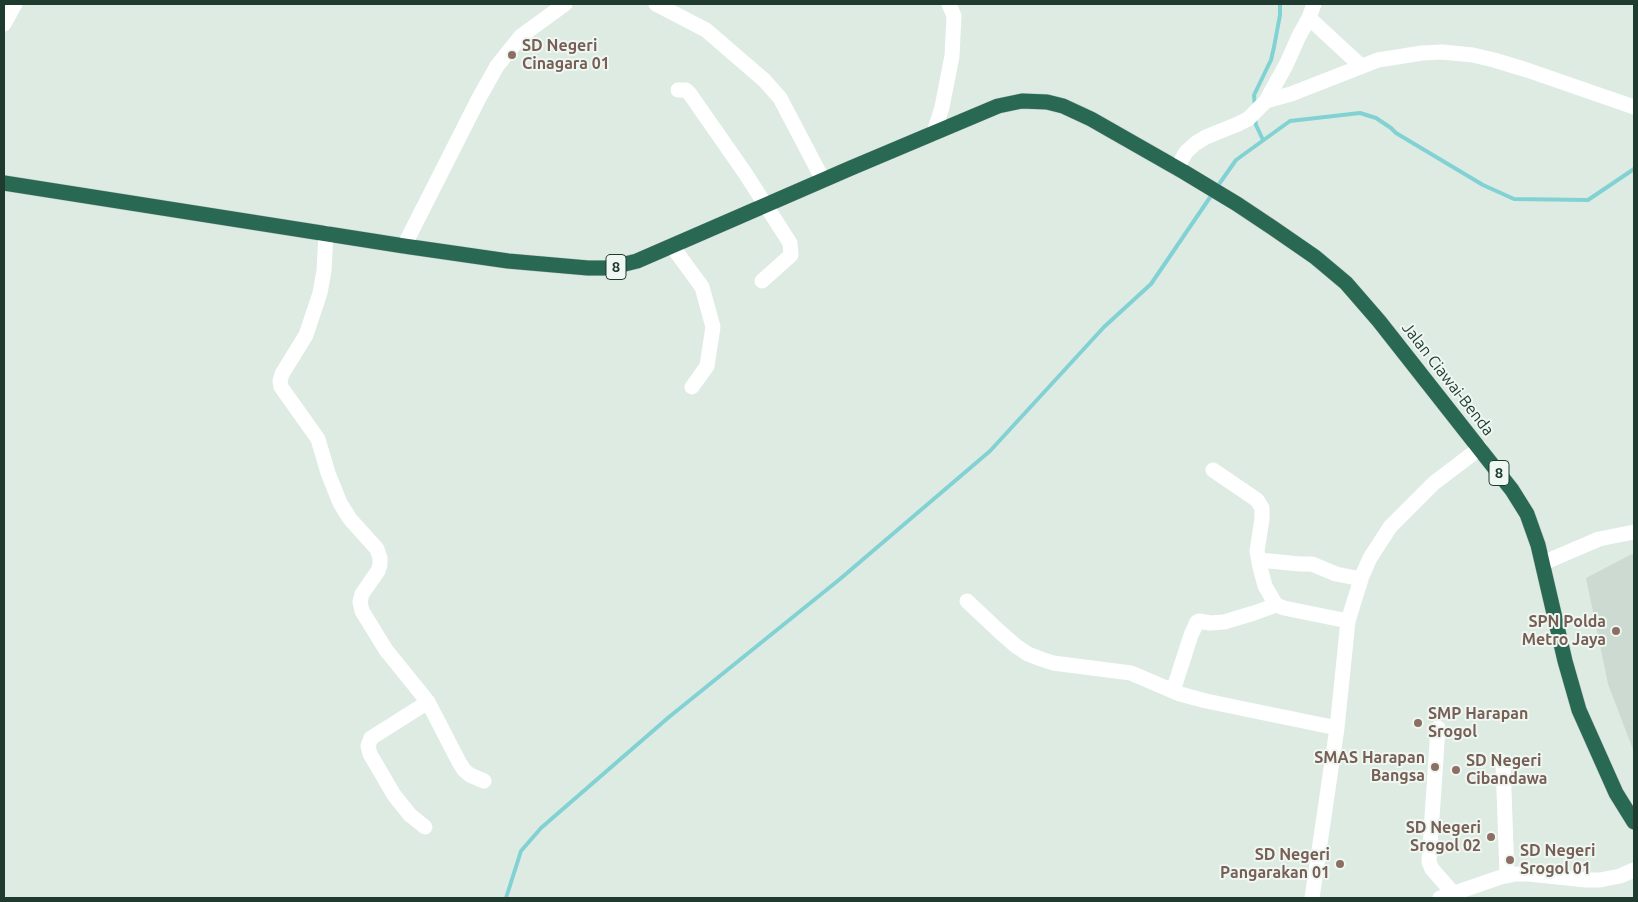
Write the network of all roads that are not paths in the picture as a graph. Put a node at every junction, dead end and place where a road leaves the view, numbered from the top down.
1 (15, 4) edge
2 (566, 4) edge
3 (656, 4) edge
4 (949, 4) edge
5 (1311, 11) edge
6 (4, 24) edge
7 (1361, 66) junction
8 (678, 90) dead end
9 (1266, 101) junction
10 (1634, 107) edge
11 (934, 133) junction
12 (1180, 170) junction
13 (823, 180) junction
14 (4, 183) edge
15 (765, 205) junction
16 (326, 233) junction
17 (404, 246) junction
18 (672, 246) junction
19 (762, 280) dead end
20 (692, 387) dead end
21 (1480, 448) junction
22 (1213, 470) dead end
23 (1634, 532) edge
24 (1259, 560) junction
25 (1542, 564) junction
26 (1361, 579) junction
27 (967, 601) dead end
28 (1276, 605) junction
29 (1348, 621) junction
30 (1173, 691) junction
31 (428, 702) junction
32 (1337, 728) junction
33 (1438, 728) dead end
34 (1503, 762) dead end
35 (484, 781) dead end
36 (1634, 822) edge
37 (425, 828) dead end
38 (1634, 870) edge
39 (1507, 876) junction
40 (1447, 896) edge
41 (1312, 898) edge

1 - 6 street
2 - 17 street
3 - 13 street
4 - 11 street
5 - 7 street
5 - 9 street
7 - 9 street
7 - 10 street
8 - 15 street
9 - 12 street
11 - 12 highway, 8
11 - 13 highway, 8
12 - 21 highway, Jalan Ciawai-Benda / 8
13 - 15 highway, 8
14 - 16 highway, 8
15 - 18 highway, 8
15 - 19 street
16 - 17 highway, 8
16 - 31 street
17 - 18 highway, 8
18 - 20 street
21 - 25 highway, Jalan Ciawai-Benda / 8
21 - 26 street
22 - 24 street
23 - 25 street
24 - 26 street
24 - 28 street
25 - 36 highway, Jalan Ciawai-Benda / 8
26 - 29 street
27 - 30 street
28 - 29 street
28 - 30 street
29 - 32 street
30 - 32 street
31 - 35 street
31 - 37 street
32 - 41 street
33 - 40 street
34 - 39 street
38 - 39 street
39 - 40 street

